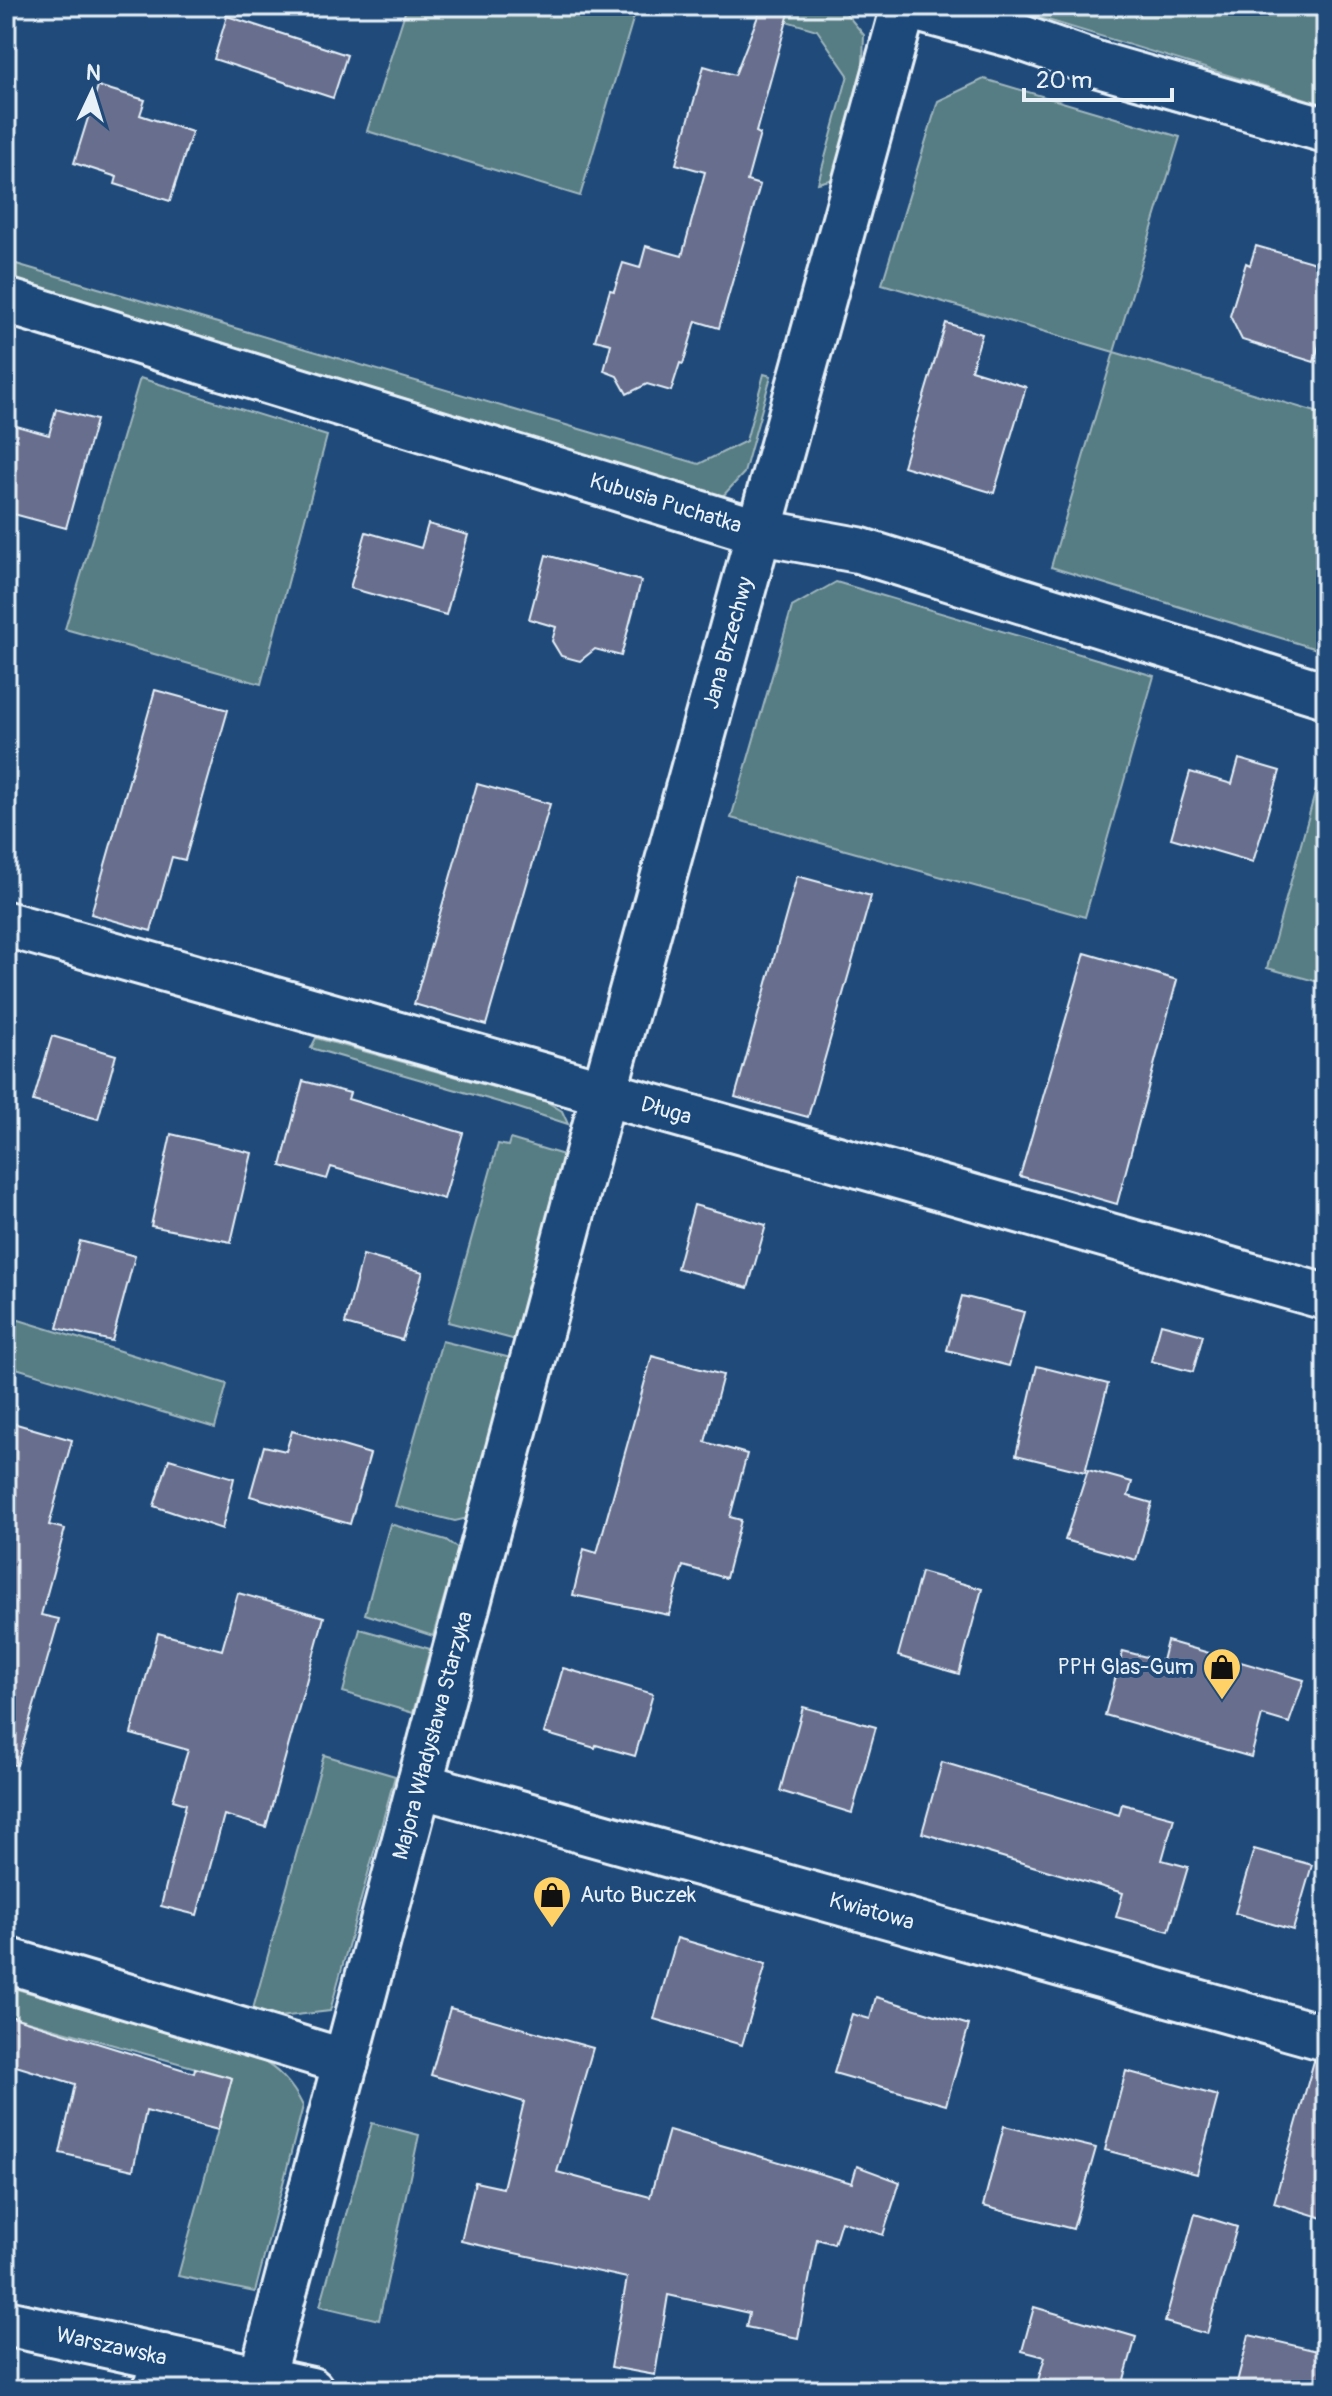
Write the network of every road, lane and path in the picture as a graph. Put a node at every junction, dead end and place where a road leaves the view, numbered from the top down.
1 (905, 6) edge
2 (1326, 130) edge
3 (6, 301) edge
4 (760, 532) junction
5 (1326, 695) edge
6 (6, 924) edge
7 (604, 1093) junction
8 (1326, 1297) edge
9 (419, 1785) junction
10 (6, 1960) edge
11 (1326, 2038) edge
12 (346, 2062) junction
13 (6, 2323) edge
14 (160, 2373) edge
15 (261, 2379) junction
16 (311, 2390) edge

1 - 2 street
1 - 4 street, Jana Brzechwy
3 - 4 street, Kubusia Puchatka
4 - 5 street, Kubusia Puchatka
4 - 7 street, Jana Brzechwy
6 - 7 street, Długa
7 - 8 street, Długa
7 - 9 street, Majora Władysława Starzyka
9 - 11 street, Kwiatowa
9 - 12 street, Majora Władysława Starzyka
10 - 12 street
12 - 15 street, Majora Władysława Starzyka
13 - 14 street, Warszawska
14 - 15 street, Warszawska
15 - 16 street, Warszawska

